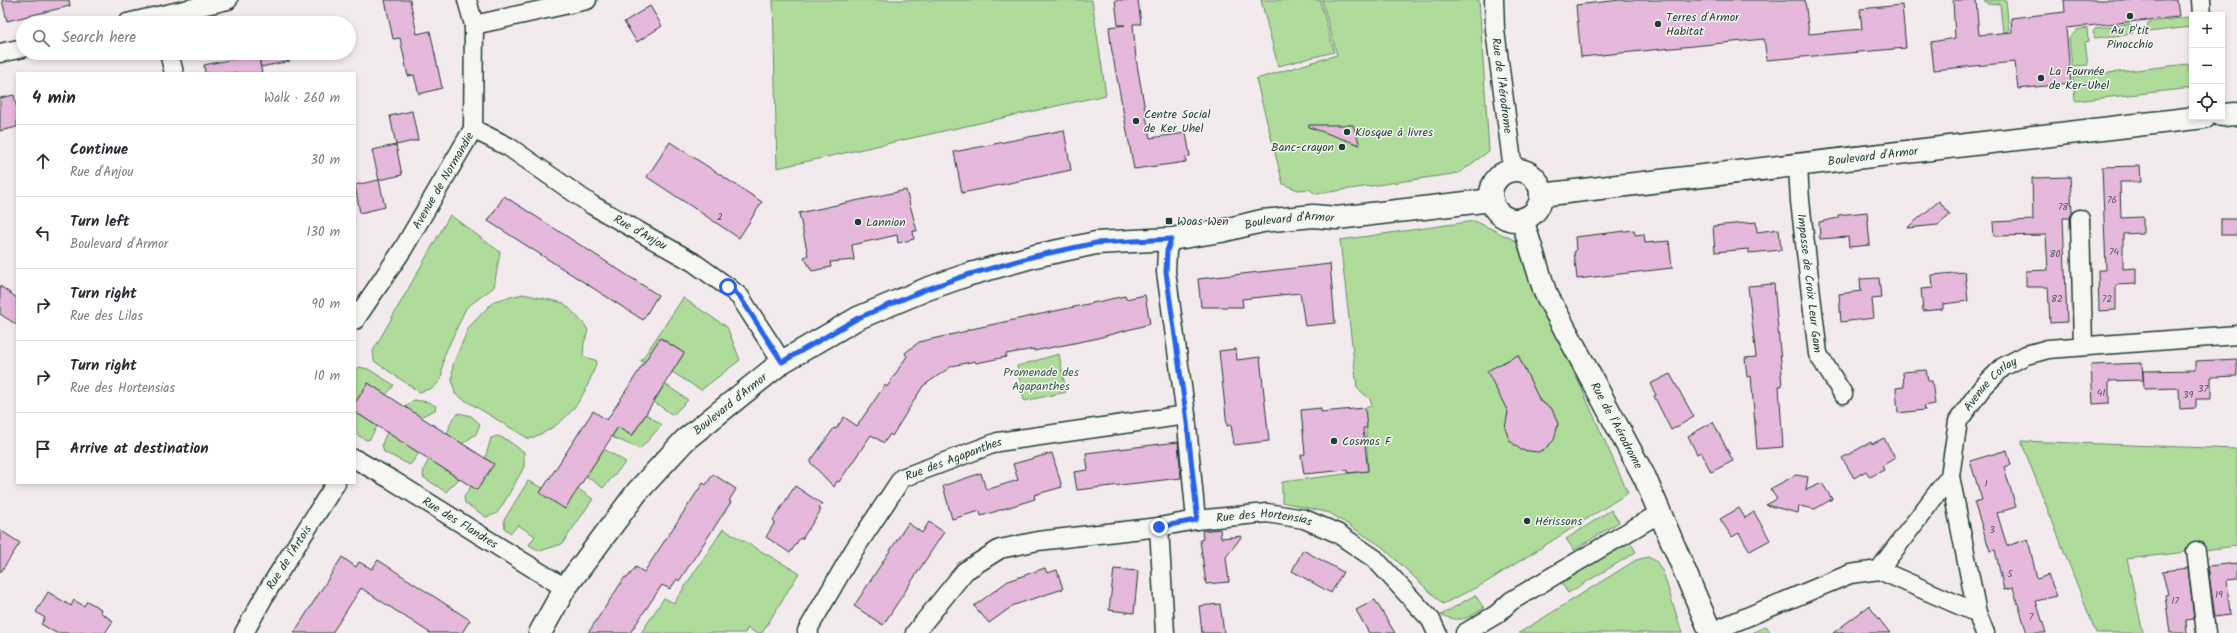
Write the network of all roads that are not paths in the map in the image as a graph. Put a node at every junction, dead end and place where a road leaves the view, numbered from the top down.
1 (228, 0) edge
2 (467, 0) edge
3 (586, 0) edge
4 (1494, 0) edge
5 (2201, 0) edge
6 (2202, 12) edge
7 (158, 13) edge
8 (474, 25) junction
9 (16, 50) edge
10 (0, 54) edge
11 (171, 60) edge
12 (174, 72) edge
13 (2237, 114) edge
14 (2225, 115) edge
15 (2189, 119) edge
16 (473, 129) junction
17 (1798, 166) junction
18 (1513, 170) junction
19 (1542, 195) junction
20 (1492, 200) junction
21 (1522, 219) junction
22 (2080, 219) dead end
23 (1171, 239) junction
24 (356, 319) edge
25 (2237, 335) edge
26 (2083, 346) junction
27 (782, 362) junction
28 (1843, 394) dead end
29 (1186, 414) junction
30 (356, 460) edge
31 (1950, 476) junction
32 (335, 484) edge
33 (1660, 513) junction
34 (1196, 520) junction
35 (1159, 527) junction
36 (2196, 551) dead end
37 (1879, 570) junction
38 (565, 588) junction
39 (1977, 613) junction
40 (244, 633) edge
41 (540, 633) edge
42 (809, 633) edge
43 (916, 633) edge
44 (1165, 633) edge
45 (1437, 633) edge
46 (1465, 633) edge
47 (1711, 633) edge
48 (1985, 633) edge
49 (2206, 633) edge

1 - 7 street
2 - 8 street, Avenue de Normandie
3 - 8 street
4 - 18 street, Rue de l'Aérodrome
5 - 6 street
8 - 16 street, Avenue de Normandie
9 - 10 street
11 - 12 street
13 - 14 main road
15 - 17 main road, Boulevard d'Armor
16 - 24 street, Avenue de Normandie
16 - 27 street, Rue d'Anjou
17 - 19 main road, Boulevard d'Armor
17 - 28 street, Impasse de Croix Leur Gam
18 - 19 main road
18 - 20 main road
19 - 21 main road
20 - 21 main road
20 - 23 main road, Boulevard d'Armor
21 - 33 main road, Rue de l'Aérodrome
22 - 26 street
23 - 27 main road, Boulevard d'Armor
23 - 29 street
25 - 26 street, Avenue Corlay
26 - 31 street, Avenue Corlay
27 - 38 main road, Boulevard d'Armor
29 - 34 street
29 - 42 street, Rue des Agapanthes
30 - 38 street, Rue des Flandres
31 - 37 street, Avenue Corlay
31 - 39 street, Avenue Corlay
32 - 40 street, Rue de l'Artois
33 - 46 street
33 - 47 main road, Rue de l'Aérodrome
34 - 35 street, Rue des Hortensias
34 - 45 street, Rue des Hortensias
35 - 43 street, Rue des Hortensias
35 - 44 street
36 - 49 street
37 - 39 street
37 - 47 street
38 - 41 main road, Boulevard d'Armor
39 - 48 street, Avenue Corlay

